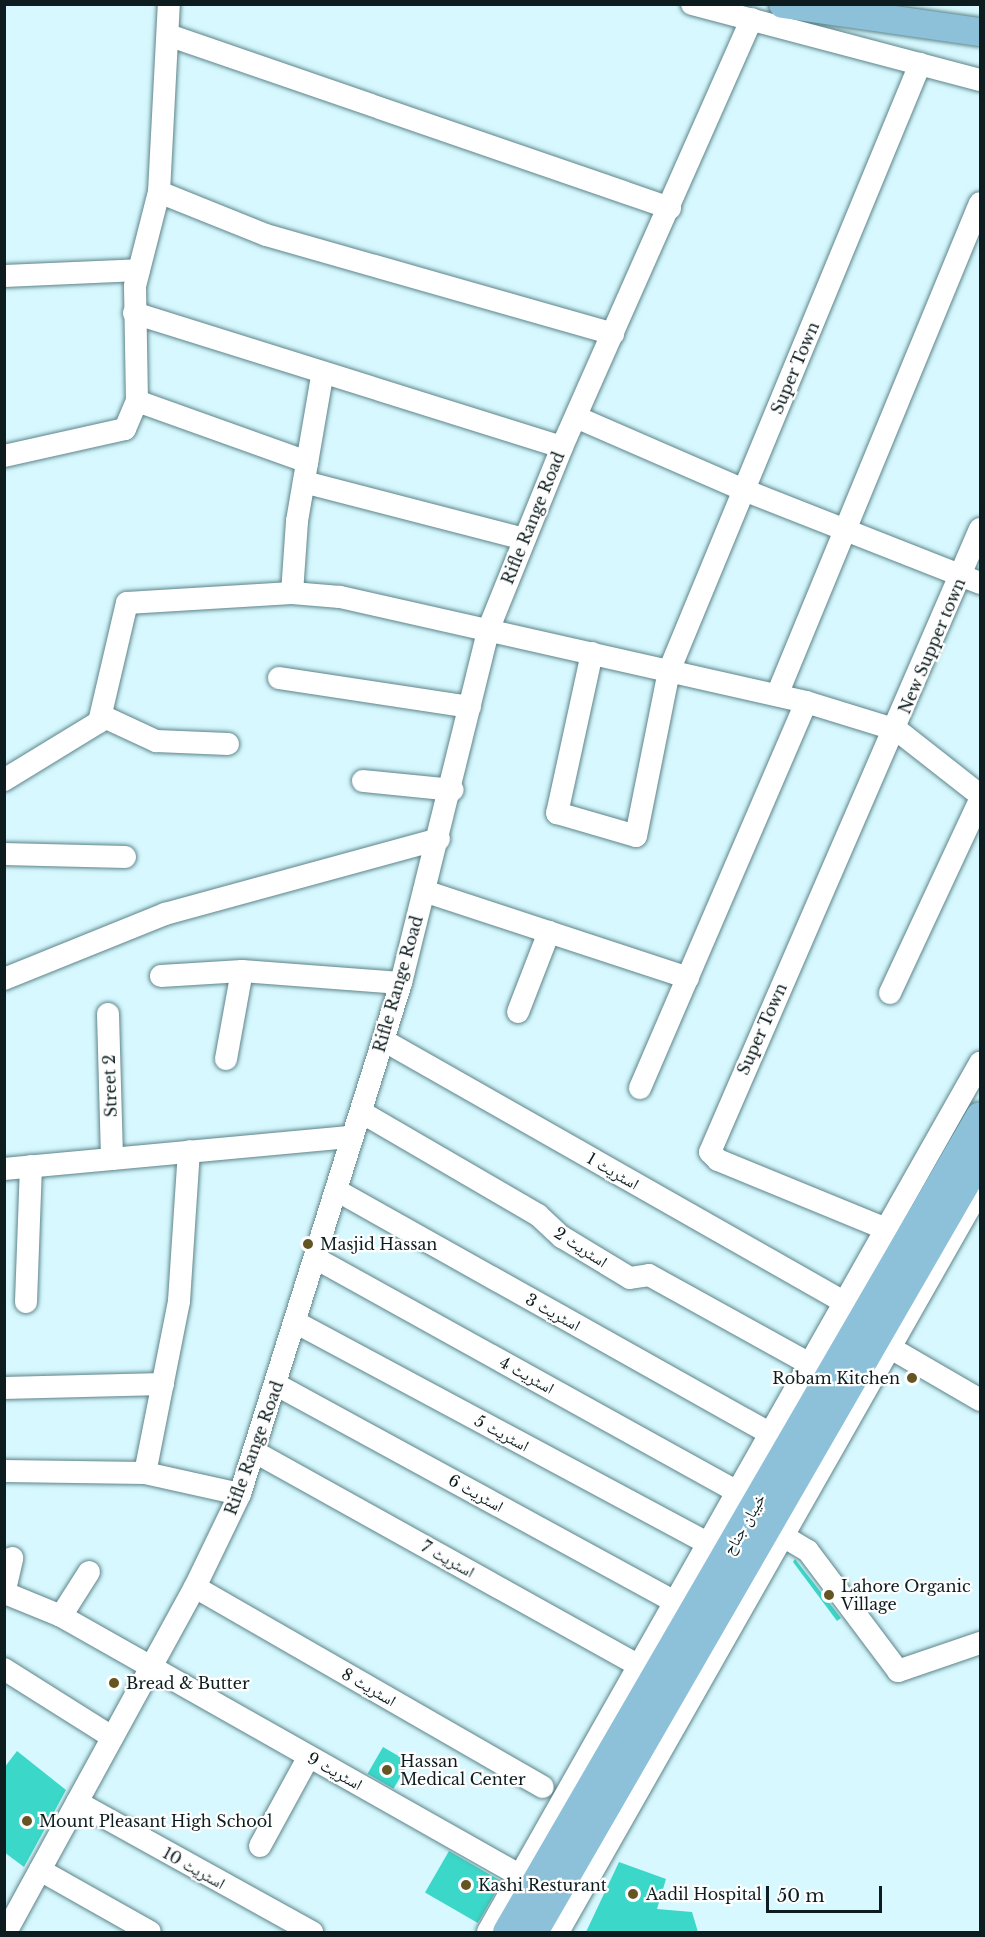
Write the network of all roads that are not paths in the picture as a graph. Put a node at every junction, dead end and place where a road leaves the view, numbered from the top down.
1 (170, 4) edge
2 (692, 4) edge
3 (783, 4) edge
4 (860, 4) edge
5 (901, 17) junction
6 (752, 19) junction
7 (981, 32) edge
8 (168, 35) junction
9 (920, 64) junction
10 (981, 80) edge
11 (159, 192) junction
12 (981, 203) edge
13 (670, 208) junction
14 (139, 270) junction
15 (4, 276) edge
16 (134, 313) junction
17 (613, 334) junction
18 (322, 376) junction
19 (137, 401) junction
20 (576, 417) junction
21 (562, 447) junction
22 (4, 456) edge
23 (306, 472) junction
24 (744, 490) junction
25 (981, 529) edge
26 (845, 531) junction
27 (525, 540) junction
28 (971, 579) edge
29 (292, 593) junction
30 (489, 628) junction
31 (592, 653) junction
32 (669, 671) junction
33 (279, 678) dead end
34 (777, 695) junction
35 (806, 702) junction
36 (470, 707) junction
37 (102, 716) junction
38 (897, 730) junction
39 (228, 744) dead end
40 (4, 780) edge
41 (363, 781) dead end
42 (453, 790) junction
43 (981, 795) edge
44 (981, 800) edge
45 (439, 839) junction
46 (4, 854) edge
47 (125, 858) dead end
48 (424, 891) junction
49 (549, 932) junction
50 (242, 970) junction
51 (161, 976) dead end
52 (688, 978) junction
53 (4, 979) edge
54 (401, 983) junction
55 (890, 993) dead end
56 (518, 1012) dead end
57 (108, 1014) dead end
58 (383, 1040) junction
59 (226, 1059) dead end
60 (981, 1063) edge
61 (640, 1088) dead end
62 (361, 1112) junction
63 (981, 1116) edge
64 (352, 1137) junction
65 (189, 1151) junction
66 (112, 1159) junction
67 (981, 1159) edge
68 (31, 1166) junction
69 (4, 1168) edge
70 (336, 1190) junction
71 (979, 1196) edge
72 (886, 1229) junction
73 (317, 1259) junction
74 (842, 1301) junction
75 (26, 1302) dead end
76 (297, 1323) junction
77 (889, 1347) junction
78 (808, 1364) junction
79 (163, 1384) junction
80 (278, 1385) junction
81 (4, 1388) edge
82 (981, 1401) edge
83 (770, 1434) junction
84 (255, 1452) junction
85 (4, 1471) edge
86 (145, 1473) junction
87 (737, 1492) junction
88 (240, 1494) junction
89 (783, 1536) junction
90 (707, 1543) junction
91 (12, 1558) dead end
92 (89, 1572) dead end
93 (195, 1587) junction
94 (5, 1593) edge
95 (675, 1602) junction
96 (61, 1616) junction
97 (981, 1643) edge
98 (640, 1666) junction
99 (4, 1669) edge
100 (151, 1669) junction
101 (112, 1737) junction
102 (309, 1756) junction
103 (543, 1787) dead end
104 (77, 1802) junction
105 (260, 1846) dead end
106 (40, 1870) junction
107 (519, 1875) junction
108 (8, 1932) edge
109 (150, 1932) edge
110 (312, 1932) edge
111 (488, 1932) edge
112 (507, 1932) edge
113 (534, 1932) edge
114 (558, 1932) edge

1 - 8 street
2 - 6 street
3 - 5 main road
4 - 5 main road
5 - 7 main road
6 - 9 street
6 - 13 street, Rifle Range Road
8 - 11 street
8 - 13 street
9 - 10 street
9 - 24 street, Super Town
11 - 14 street
11 - 17 street
12 - 26 street
13 - 17 street, Rifle Range Road
14 - 15 street
14 - 16 street
16 - 18 street
16 - 19 street
17 - 20 street, Rifle Range Road
18 - 21 street
18 - 23 street
19 - 22 street
19 - 23 street
20 - 21 street, Rifle Range Road
20 - 24 street
21 - 27 street, Rifle Range Road
23 - 27 street
23 - 29 street
24 - 26 street
24 - 32 street, Super Town
25 - 28 street, New Supper town
26 - 28 street
26 - 34 street
27 - 30 street, Rifle Range Road
28 - 38 street, New Supper town
29 - 30 street
29 - 37 street
30 - 31 street
30 - 36 street, Rifle Range Road
31 - 32 street
31 - 32 street, Super Town
32 - 34 street
33 - 36 street
34 - 35 street
35 - 38 street
35 - 52 street
36 - 42 street, Rifle Range Road
37 - 39 street
37 - 40 street
38 - 43 street
38 - 72 street, Super Town
41 - 42 street
42 - 45 street, Rifle Range Road
44 - 55 street
45 - 48 street, Rifle Range Road
45 - 53 street
46 - 47 street
48 - 49 street
48 - 54 street, Rifle Range Road
49 - 52 street
49 - 56 street
50 - 51 street
50 - 54 street
50 - 59 street
52 - 61 street
54 - 58 street, Rifle Range Road
57 - 66 street, Street 2
58 - 62 street, Rifle Range Road
58 - 74 street, اسٹریٹ 1
60 - 72 street
62 - 64 street, Rifle Range Road
62 - 78 street, اسٹریٹ 2
63 - 112 main road, خیبان جناح
64 - 65 street
64 - 70 street, Rifle Range Road
65 - 66 street
65 - 79 street
66 - 68 street
67 - 113 main road, خیبان جناح
68 - 69 street
68 - 75 street
70 - 73 street, Rifle Range Road
70 - 83 street, اسٹریٹ 3
71 - 77 street
72 - 74 street
73 - 76 street, Rifle Range Road
73 - 87 street, اسٹریٹ 4
74 - 78 street
76 - 80 street, Rifle Range Road
76 - 90 street, اسٹریٹ 5
77 - 82 street
77 - 89 street
78 - 83 street
79 - 81 street
79 - 86 street
80 - 84 street, Rifle Range Road
80 - 95 street, اسٹریٹ 6
83 - 87 street
84 - 88 street, Rifle Range Road
84 - 98 street, اسٹریٹ 7
85 - 86 street
86 - 88 street
87 - 90 street
88 - 93 street, Rifle Range Road
89 - 97 street
89 - 114 street
90 - 95 street
91 - 94 street
92 - 96 street
93 - 100 street, Rifle Range Road
93 - 103 street, اسٹریٹ 8
94 - 96 street, اسٹریٹ 9
95 - 98 street
96 - 100 street, اسٹریٹ 9
98 - 107 street
99 - 101 street
100 - 101 street, Rifle Range Road
100 - 102 street, اسٹریٹ 9
101 - 104 street, Rifle Range Road
102 - 105 street
102 - 107 street, اسٹریٹ 9
104 - 106 street, Rifle Range Road
104 - 110 street, اسٹریٹ 10
106 - 108 street, Rifle Range Road
106 - 109 street
107 - 111 street

